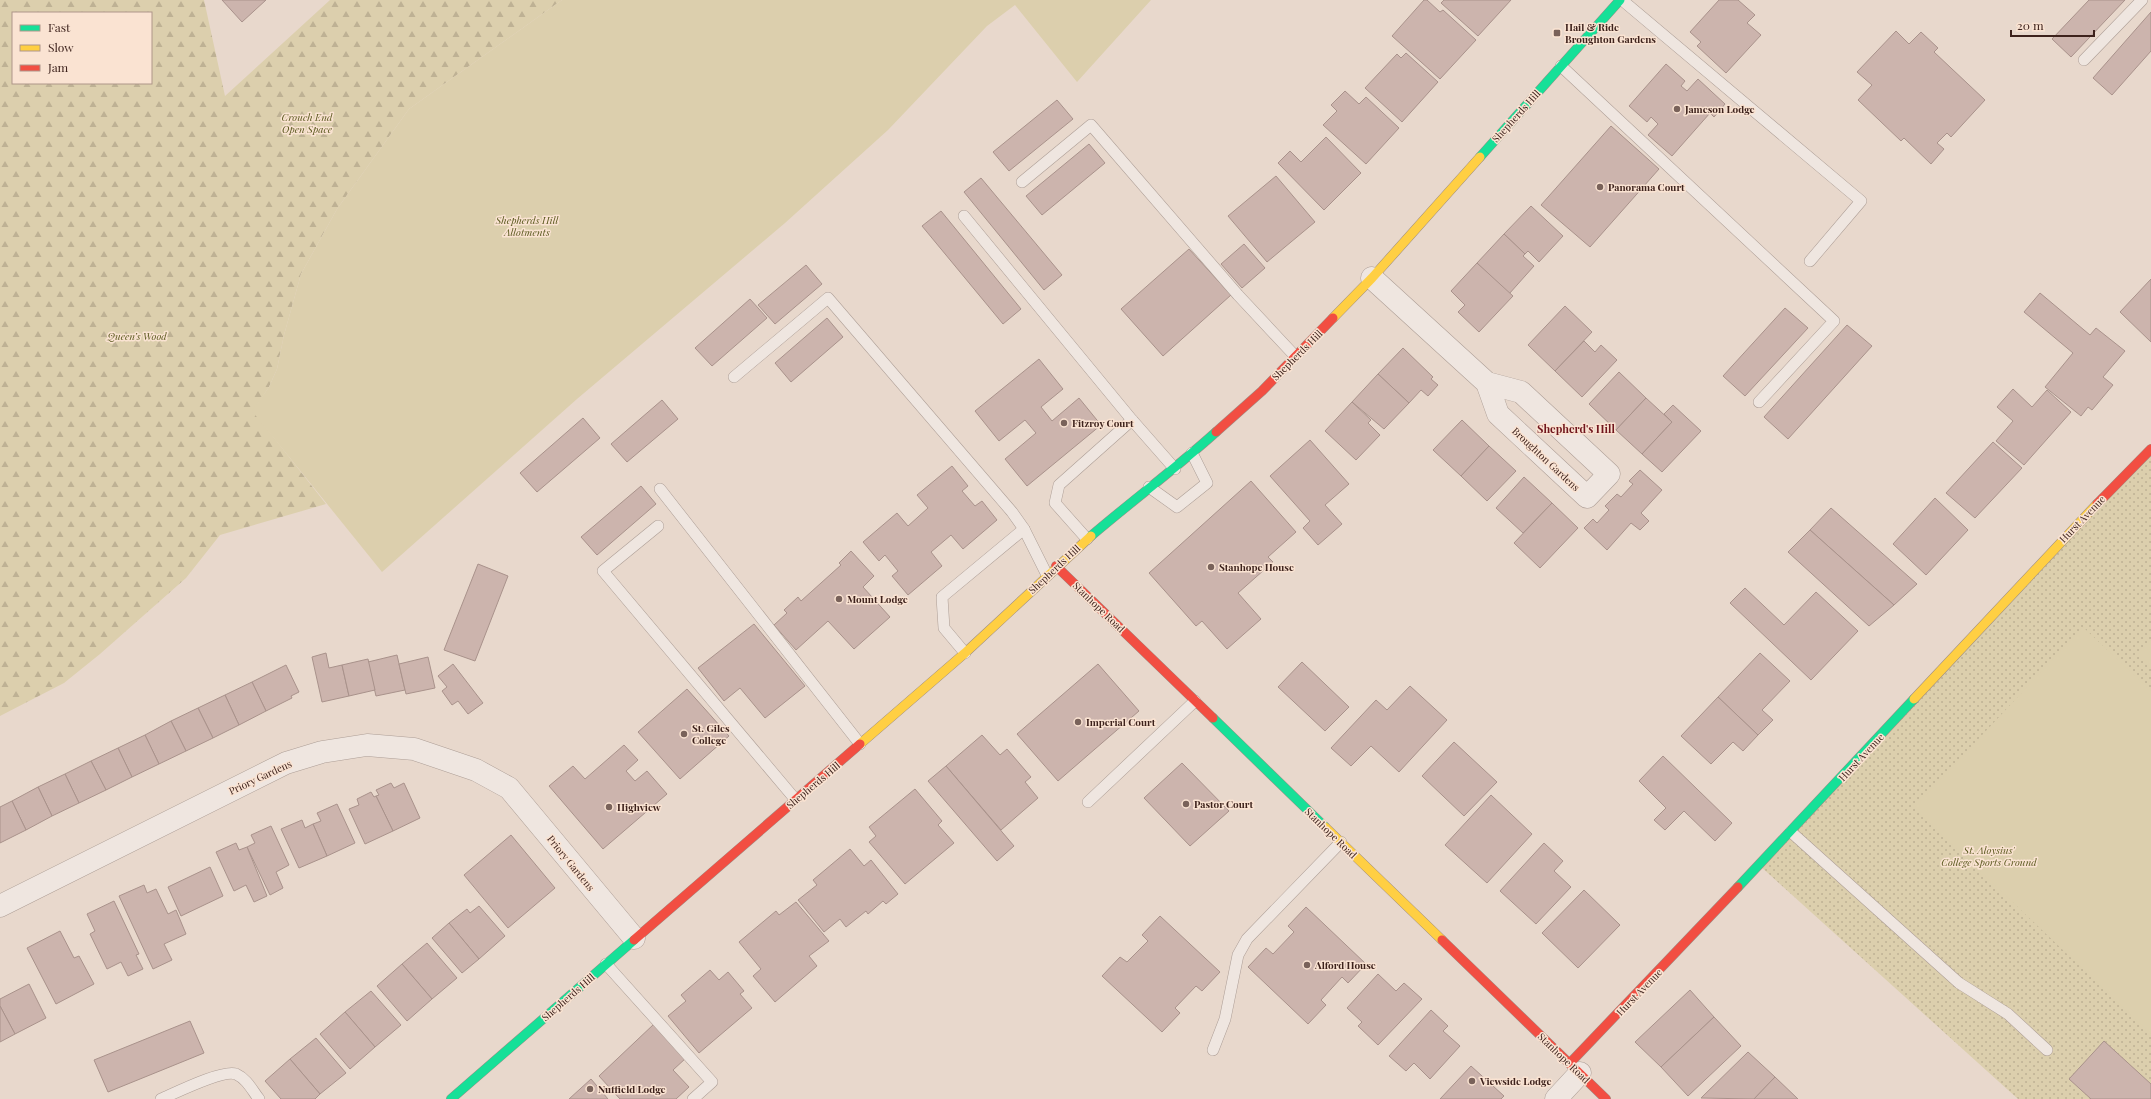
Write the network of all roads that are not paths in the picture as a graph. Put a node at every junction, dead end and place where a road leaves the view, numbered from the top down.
1 (1621, 0) edge
2 (2142, 0) edge
3 (2084, 60) dead end
4 (1561, 66) junction
5 (1022, 182) dead end
6 (964, 216) dead end
7 (1810, 261) dead end
8 (1372, 278) junction
9 (1295, 356) junction
10 (734, 376) dead end
11 (1487, 383) junction
12 (1759, 402) dead end
13 (1132, 420) junction
14 (2151, 448) edge
15 (1192, 454) junction
16 (1175, 469) junction
17 (1149, 487) junction
18 (660, 490) dead end
19 (658, 526) dead end
20 (1024, 529) junction
21 (1086, 539) junction
22 (1056, 566) junction
23 (1047, 575) junction
24 (965, 653) junction
25 (1196, 702) junction
26 (860, 744) junction
27 (795, 799) junction
28 (1088, 802) dead end
29 (1791, 832) junction
30 (1341, 842) junction
31 (0, 906) edge
32 (634, 938) junction
33 (606, 964) junction
34 (1213, 1050) dead end
35 (2047, 1050) dead end
36 (1575, 1068) junction
37 (161, 1099) edge
38 (259, 1099) edge
39 (451, 1099) edge
40 (693, 1099) edge
41 (1556, 1099) edge
42 (1606, 1099) edge

1 - 4 street, Shepherds Hill
1 - 7 lane
2 - 3 lane
4 - 8 street, Shepherds Hill
4 - 12 lane
5 - 9 lane
6 - 13 lane
8 - 9 street, Shepherds Hill
8 - 11 street, Broughton Gardens
9 - 15 street, Shepherds Hill
10 - 20 lane
11 - 11 street, Broughton Gardens
13 - 16 lane
13 - 21 lane
14 - 29 street, Hurst Avenue
15 - 16 street, Shepherds Hill
15 - 17 lane
16 - 17 street, Shepherds Hill
17 - 21 street, Shepherds Hill
18 - 26 lane
19 - 27 lane
20 - 23 lane
20 - 24 lane
21 - 22 street, Shepherds Hill
22 - 23 street, Shepherds Hill
22 - 25 street, Stanhope Road
23 - 24 street, Shepherds Hill
24 - 26 street, Shepherds Hill
25 - 28 lane
25 - 30 street, Stanhope Road
26 - 27 street, Shepherds Hill
27 - 32 street, Shepherds Hill
29 - 35 lane
29 - 36 street, Hurst Avenue
30 - 34 lane
30 - 36 street, Stanhope Road
31 - 32 street, Priory Gardens
32 - 33 street, Shepherds Hill
33 - 39 street, Shepherds Hill
33 - 40 lane
36 - 41 street
36 - 42 street, Stanhope Road
37 - 38 lane

